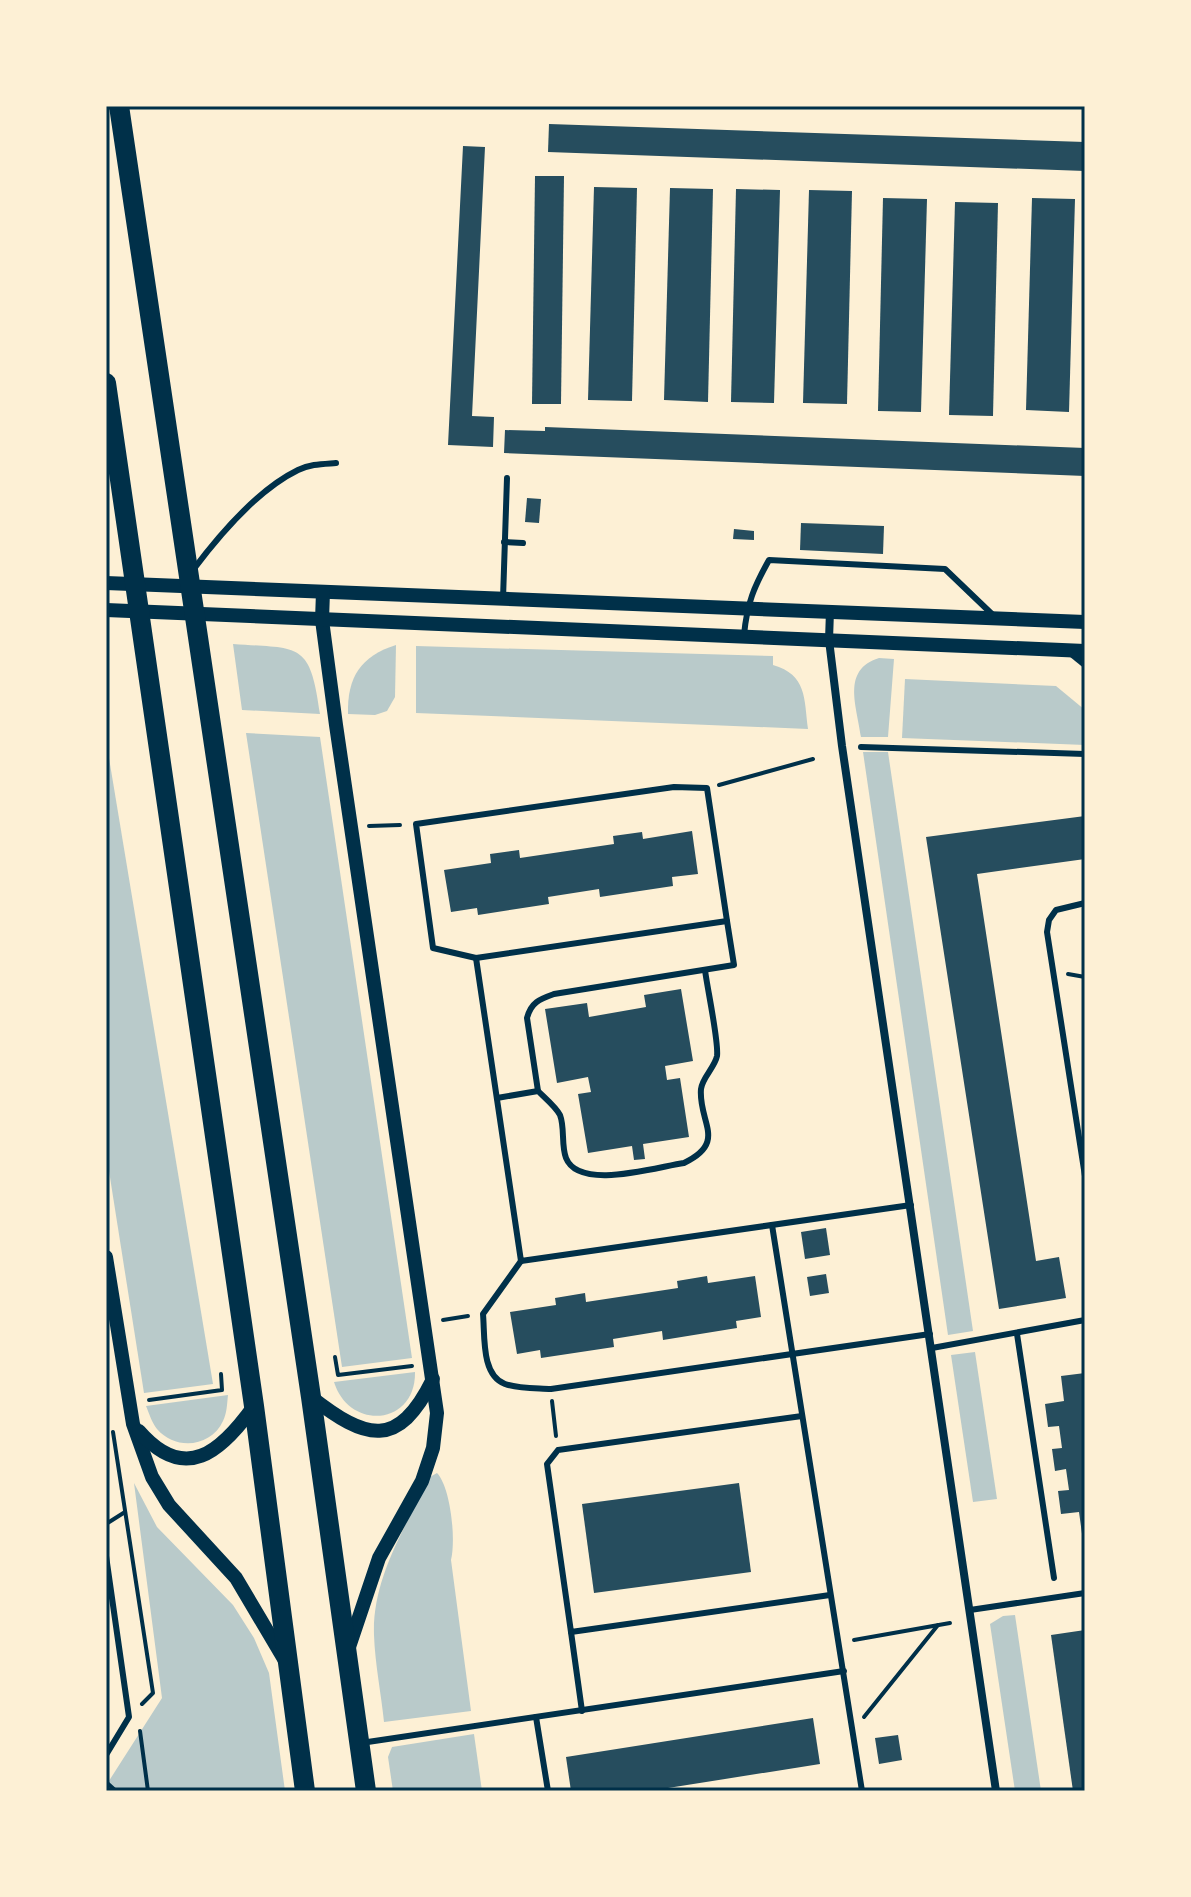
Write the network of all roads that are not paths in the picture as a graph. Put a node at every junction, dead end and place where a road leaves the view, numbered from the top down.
1 (119, 106) edge
2 (106, 383) edge
3 (336, 463) dead end
4 (507, 478) dead end
5 (504, 542) junction
6 (523, 543) dead end
7 (106, 583) edge
8 (181, 586) junction
9 (323, 592) junction
10 (503, 599) junction
11 (747, 608) junction
12 (106, 610) edge
13 (830, 611) junction
14 (997, 619) junction
15 (322, 620) junction
16 (1085, 622) edge
17 (501, 627) junction
18 (744, 636) junction
19 (829, 640) junction
20 (1069, 650) junction
21 (1085, 651) edge
22 (1085, 664) edge
23 (861, 747) dead end
24 (1085, 754) edge
25 (1085, 903) edge
26 (727, 921) junction
27 (476, 958) junction
28 (705, 970) junction
29 (538, 1091) junction
30 (497, 1098) junction
31 (1084, 1162) edge
32 (1085, 1176) edge
33 (911, 1205) junction
34 (772, 1225) junction
35 (106, 1257) edge
36 (521, 1261) junction
37 (1085, 1320) edge
38 (930, 1334) junction
39 (1017, 1334) junction
40 (932, 1348) junction
41 (792, 1353) junction
42 (433, 1379) junction
43 (311, 1397) junction
44 (254, 1406) junction
45 (802, 1416) junction
46 (133, 1424) junction
47 (106, 1556) edge
48 (1054, 1578) dead end
49 (1085, 1593) edge
50 (830, 1595) junction
51 (970, 1610) junction
52 (116, 1629) junction
53 (106, 1630) edge
54 (571, 1632) junction
55 (347, 1655) junction
56 (286, 1664) junction
57 (844, 1671) junction
58 (582, 1711) junction
59 (536, 1717) junction
60 (359, 1744) junction
61 (106, 1755) edge
62 (305, 1791) edge
63 (366, 1791) edge
64 (548, 1791) edge
65 (862, 1791) edge
66 (996, 1791) edge

1 - 43 main road
2 - 44 main road
3 - 8 lane
4 - 5 lane
5 - 6 lane
5 - 10 lane
7 - 8 street
8 - 9 street
9 - 10 street
9 - 15 street
10 - 11 street
10 - 17 street
11 - 13 street
11 - 14 lane
11 - 18 lane
12 - 15 street
13 - 14 street
13 - 19 street
14 - 16 street
15 - 17 street
15 - 42 street
17 - 18 street
18 - 19 street
19 - 20 street
19 - 33 street
20 - 21 street
20 - 22 street
23 - 24 lane
25 - 31 lane
26 - 27 lane
26 - 27 lane
26 - 28 lane
27 - 30 lane
28 - 29 lane
28 - 29 lane
29 - 30 lane
30 - 36 lane
31 - 32 lane
33 - 34 lane
33 - 38 street
34 - 36 lane
34 - 41 lane
35 - 46 street
36 - 41 lane
37 - 39 lane
38 - 40 street
38 - 41 lane
39 - 40 lane
39 - 48 lane
40 - 51 street
41 - 45 lane
42 - 43 street
42 - 55 street
43 - 55 main road
44 - 46 street
44 - 56 main road
45 - 50 lane
45 - 54 lane
46 - 56 street
47 - 52 lane
49 - 51 lane
50 - 54 lane
50 - 57 lane
51 - 66 street
52 - 53 lane
52 - 61 lane
54 - 58 lane
55 - 60 main road
56 - 62 main road
57 - 58 lane
57 - 65 lane
58 - 59 lane
59 - 60 lane
59 - 64 lane
60 - 63 main road

